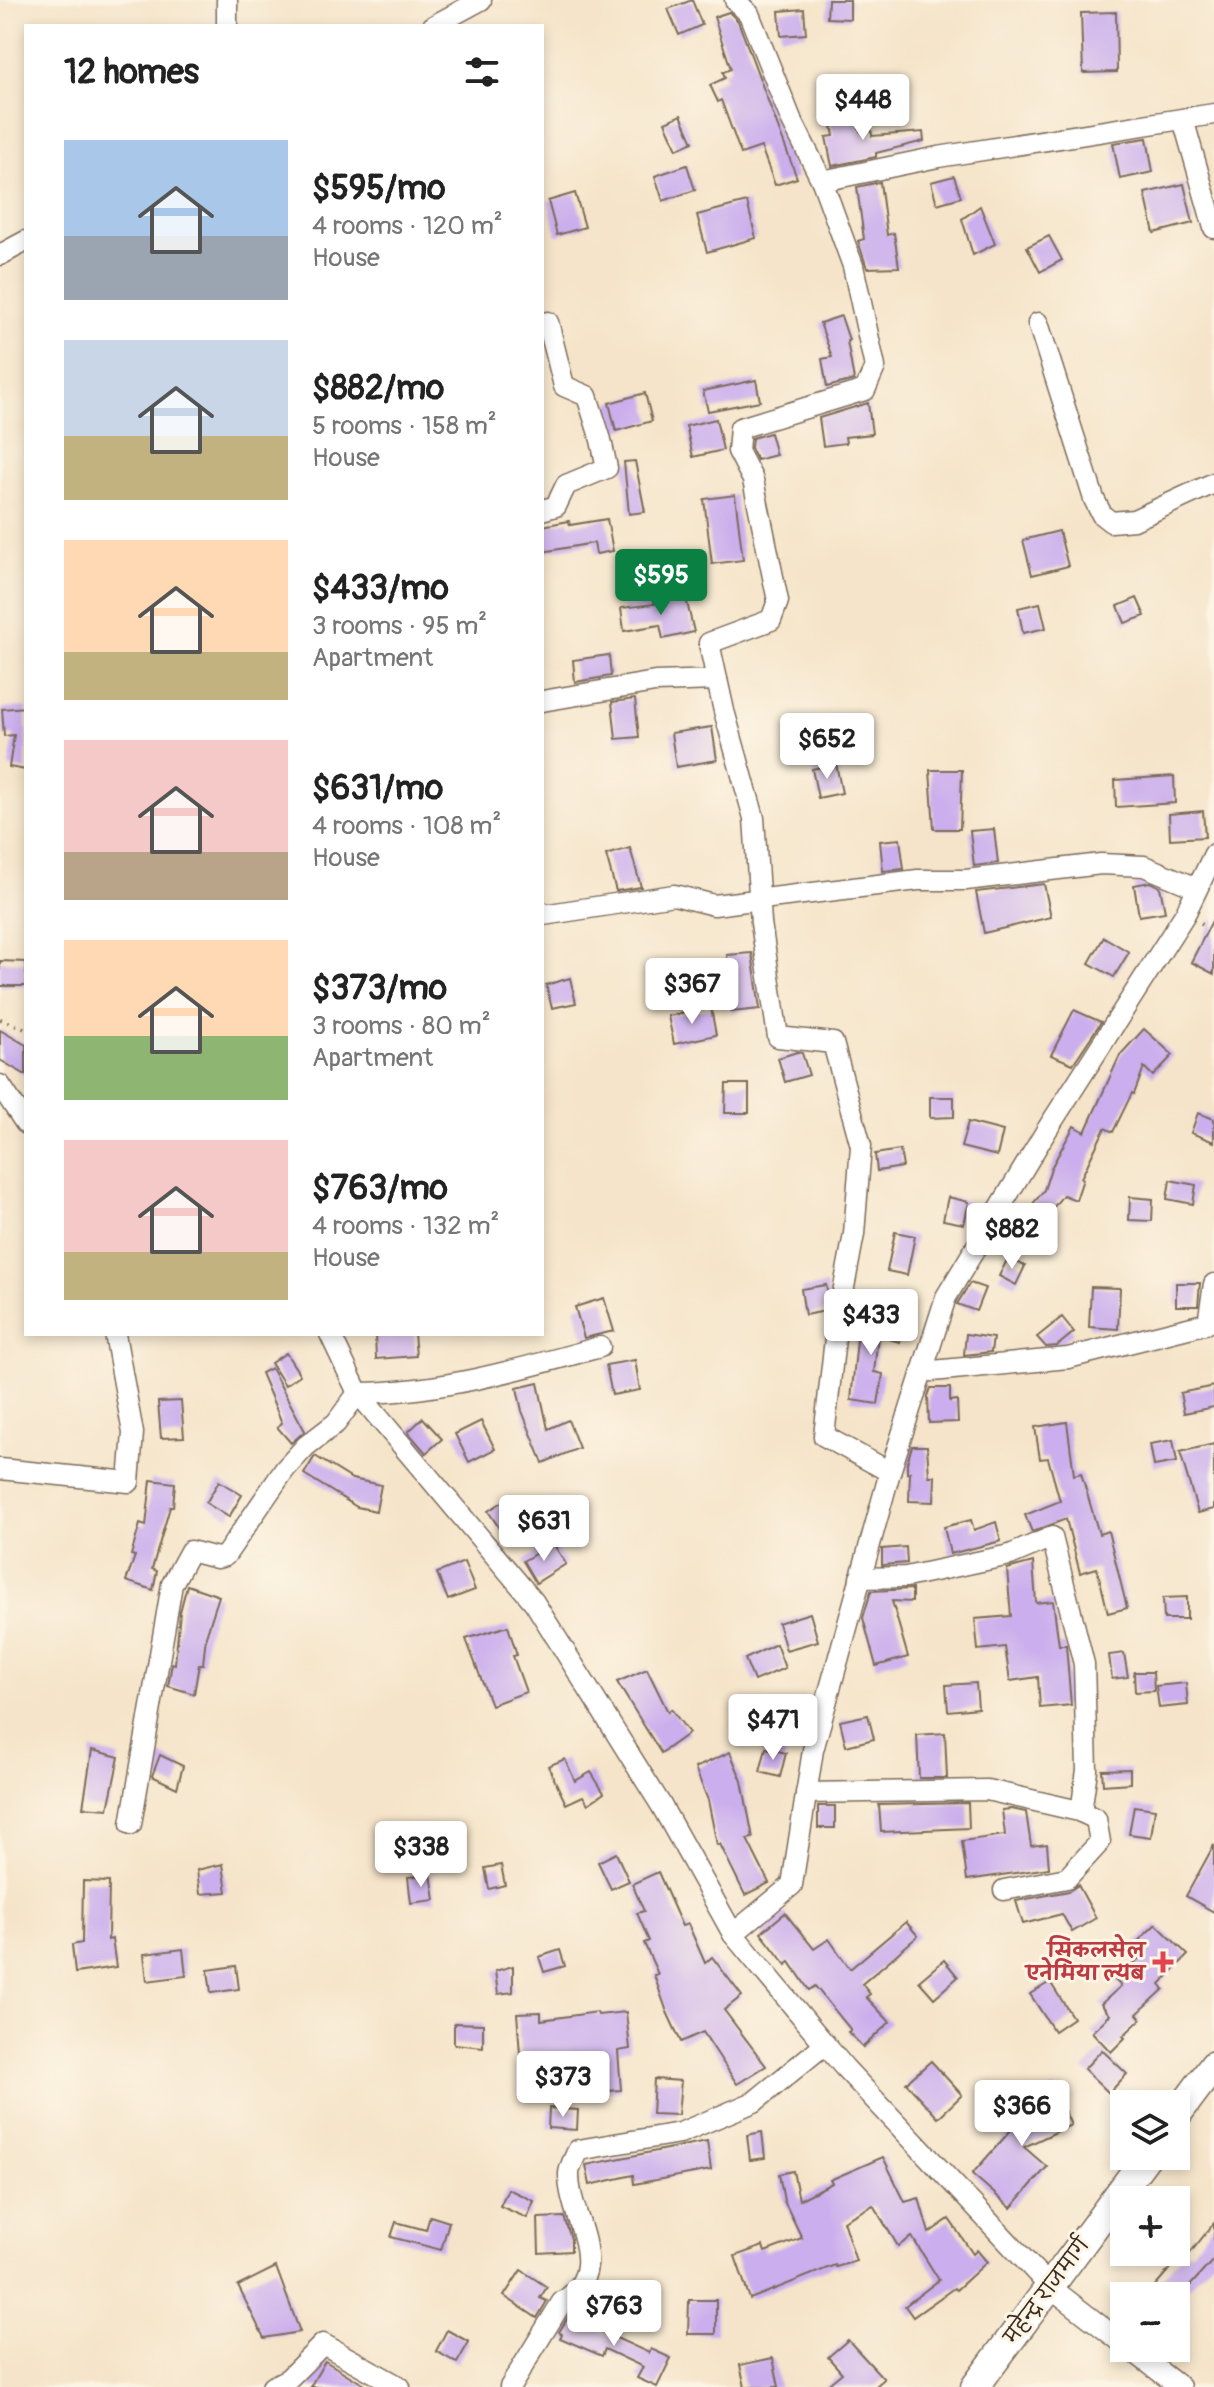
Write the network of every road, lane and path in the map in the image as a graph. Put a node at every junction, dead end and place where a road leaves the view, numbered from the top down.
1 (227, 0) edge
2 (481, 0) edge
3 (735, 0) edge
4 (227, 24) edge
5 (437, 24) edge
6 (1214, 114) edge
7 (1183, 119) junction
8 (822, 181) junction
9 (1214, 228) edge
10 (24, 242) edge
11 (0, 255) edge
12 (544, 323) edge
13 (1038, 323) dead end
14 (1214, 483) edge
15 (544, 509) edge
16 (717, 680) junction
17 (544, 701) edge
18 (1214, 854) edge
19 (1197, 888) junction
20 (759, 900) junction
21 (544, 915) edge
22 (0, 1019) edge
23 (24, 1028) edge
24 (0, 1085) edge
25 (24, 1121) edge
26 (1214, 1284) edge
27 (1211, 1324) edge
28 (115, 1336) edge
29 (331, 1336) edge
30 (600, 1347) dead end
31 (922, 1372) junction
32 (358, 1393) junction
33 (0, 1469) edge
34 (890, 1472) junction
35 (860, 1578) junction
36 (806, 1793) junction
37 (1081, 1812) junction
38 (131, 1824) dead end
39 (1004, 1890) dead end
40 (733, 1934) junction
41 (825, 2044) junction
42 (1214, 2065) edge
43 (1190, 2097) edge
44 (1137, 2170) edge
45 (1050, 2287) junction
46 (1110, 2333) edge
47 (1147, 2362) edge
48 (272, 2387) edge
49 (400, 2387) edge
50 (510, 2387) edge
51 (975, 2387) edge
52 (1180, 2387) edge

1 - 4 street
2 - 5 street
3 - 8 street
6 - 7 street
7 - 8 street
7 - 9 street
8 - 16 street
10 - 11 street
12 - 15 street
13 - 14 street
16 - 17 street
16 - 20 street
18 - 19 street
19 - 20 street
19 - 31 street
20 - 21 street
20 - 34 street
22 - 23 path
24 - 25 street
26 - 27 street
27 - 31 street
28 - 33 street
29 - 32 street
30 - 32 street
31 - 34 street
32 - 38 street
32 - 40 street
34 - 35 street
35 - 36 street
35 - 37 street
36 - 37 street
36 - 40 street
37 - 39 street
40 - 41 street
41 - 45 street
41 - 50 street
42 - 43 highway
44 - 45 highway, महेन्द्र राजमार्ग
45 - 46 street
45 - 51 highway, महेन्द्र राजमार्ग
47 - 52 street
48 - 49 street

